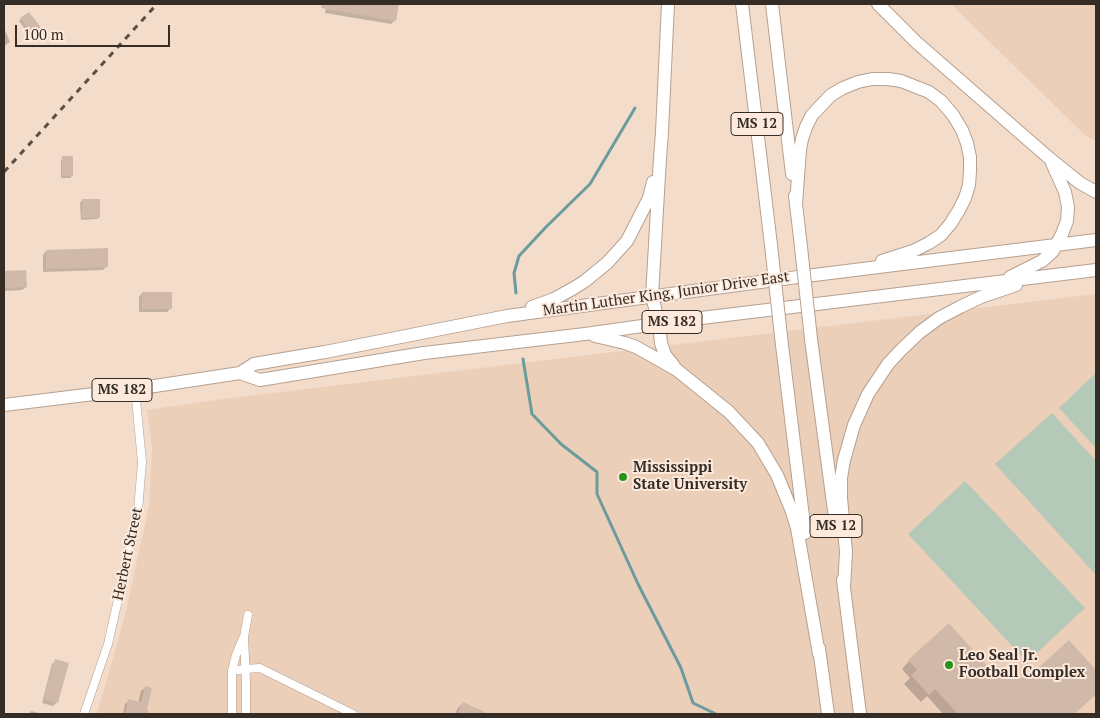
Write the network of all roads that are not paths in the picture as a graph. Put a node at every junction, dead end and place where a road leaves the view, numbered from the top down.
1 (668, 4) edge
2 (742, 4) edge
3 (772, 4) edge
4 (878, 4) edge
5 (660, 158) junction
6 (1049, 158) junction
7 (1096, 192) edge
8 (796, 204) junction
9 (1096, 240) edge
10 (1057, 244) junction
11 (860, 269) junction
12 (1096, 270) edge
13 (1037, 278) junction
14 (1000, 282) junction
15 (652, 296) junction
16 (507, 316) junction
17 (659, 324) junction
18 (585, 334) junction
19 (677, 370) junction
20 (240, 373) junction
21 (135, 388) junction
22 (4, 405) edge
23 (844, 588) junction
24 (248, 615) dead end
25 (244, 638) junction
26 (819, 654) junction
27 (245, 669) junction
28 (232, 671) junction
29 (84, 714) edge
30 (232, 714) edge
31 (246, 714) edge
32 (353, 714) edge
33 (828, 714) edge
34 (860, 714) edge

1 - 5 main road
2 - 26 main road, MS 12, bridge
3 - 8 main road, MS 12
4 - 6 main road
5 - 15 main road
5 - 16 main road
6 - 7 main road
6 - 10 main road
8 - 11 main road
8 - 23 main road, MS 12, bridge
9 - 10 main road, Martin Luther King, Junior Drive East / MS 182
10 - 11 main road, Martin Luther King, Junior Drive East / MS 182
10 - 14 main road
11 - 15 main road, Martin Luther King, Junior Drive East / MS 182
12 - 13 main road, Martin Luther King, Junior Drive East / MS 182
13 - 14 main road, Martin Luther King, Junior Drive East / MS 182
13 - 23 main road
14 - 17 main road, Martin Luther King, Junior Drive East / MS 182
15 - 16 main road, Martin Luther King, Junior Drive East / MS 182
15 - 17 main road
16 - 20 main road, Martin Luther King, Junior Drive East / MS 182
17 - 18 main road, Martin Luther King, Junior Drive East / MS 182
17 - 19 main road
18 - 19 main road
18 - 20 main road, Martin Luther King, Junior Drive East / MS 182
19 - 26 main road
20 - 21 main road, Martin Luther King, Junior Drive East / MS 182
21 - 22 main road, Martin Luther King, Junior Drive East / MS 182
21 - 29 street, Herbert Street
23 - 34 main road, MS 12
24 - 25 street
25 - 27 street
25 - 28 street
26 - 33 main road, MS 12
27 - 28 street
27 - 31 street
27 - 32 street
28 - 30 street

